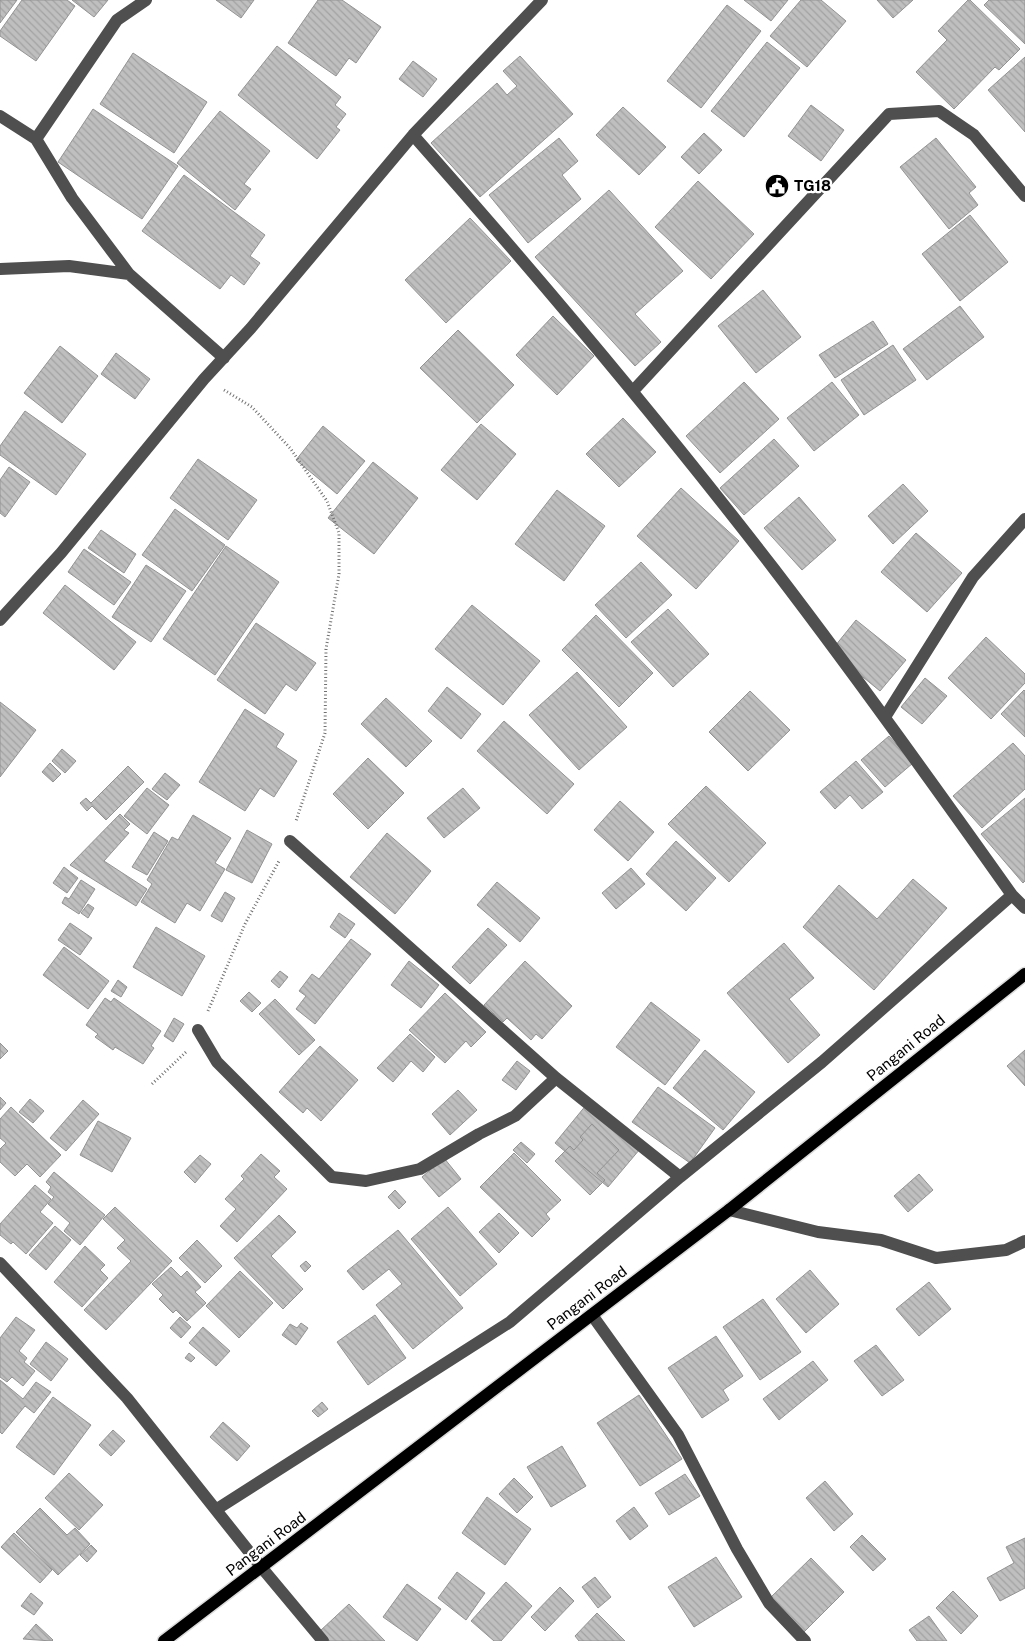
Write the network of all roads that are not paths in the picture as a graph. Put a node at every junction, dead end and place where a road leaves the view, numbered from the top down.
1 (146, 0) edge
2 (542, 0) edge
3 (0, 116) edge
4 (413, 135) junction
5 (36, 139) junction
6 (1025, 196) edge
7 (0, 269) edge
8 (129, 274) junction
9 (224, 358) junction
10 (633, 391) junction
11 (1025, 519) edge
12 (0, 620) edge
13 (885, 717) junction
14 (290, 841) road end
15 (1012, 895) junction
16 (1025, 908) edge
17 (1025, 974) edge
18 (198, 1030) road end
19 (556, 1078) junction
20 (680, 1177) junction
21 (729, 1210) junction
22 (1025, 1241) edge
23 (0, 1263) edge
24 (592, 1315) junction
25 (217, 1509) junction
26 (262, 1568) junction
27 (164, 1641) edge
28 (323, 1641) edge
29 (805, 1641) edge

1 - 5 street
2 - 4 street
3 - 5 street
4 - 9 street
4 - 10 street
5 - 8 street
6 - 10 street
7 - 8 street
8 - 9 street
9 - 12 street
10 - 13 street
11 - 13 street
13 - 15 street
14 - 19 street
15 - 16 street
15 - 20 street
17 - 21 main road, Pangani Road
18 - 19 street
19 - 20 street
20 - 25 street
21 - 22 street
21 - 24 main road, Pangani Road
23 - 25 street
24 - 26 main road, Pangani Road
24 - 29 street
25 - 26 street
26 - 27 main road, Pangani Road
26 - 28 street

